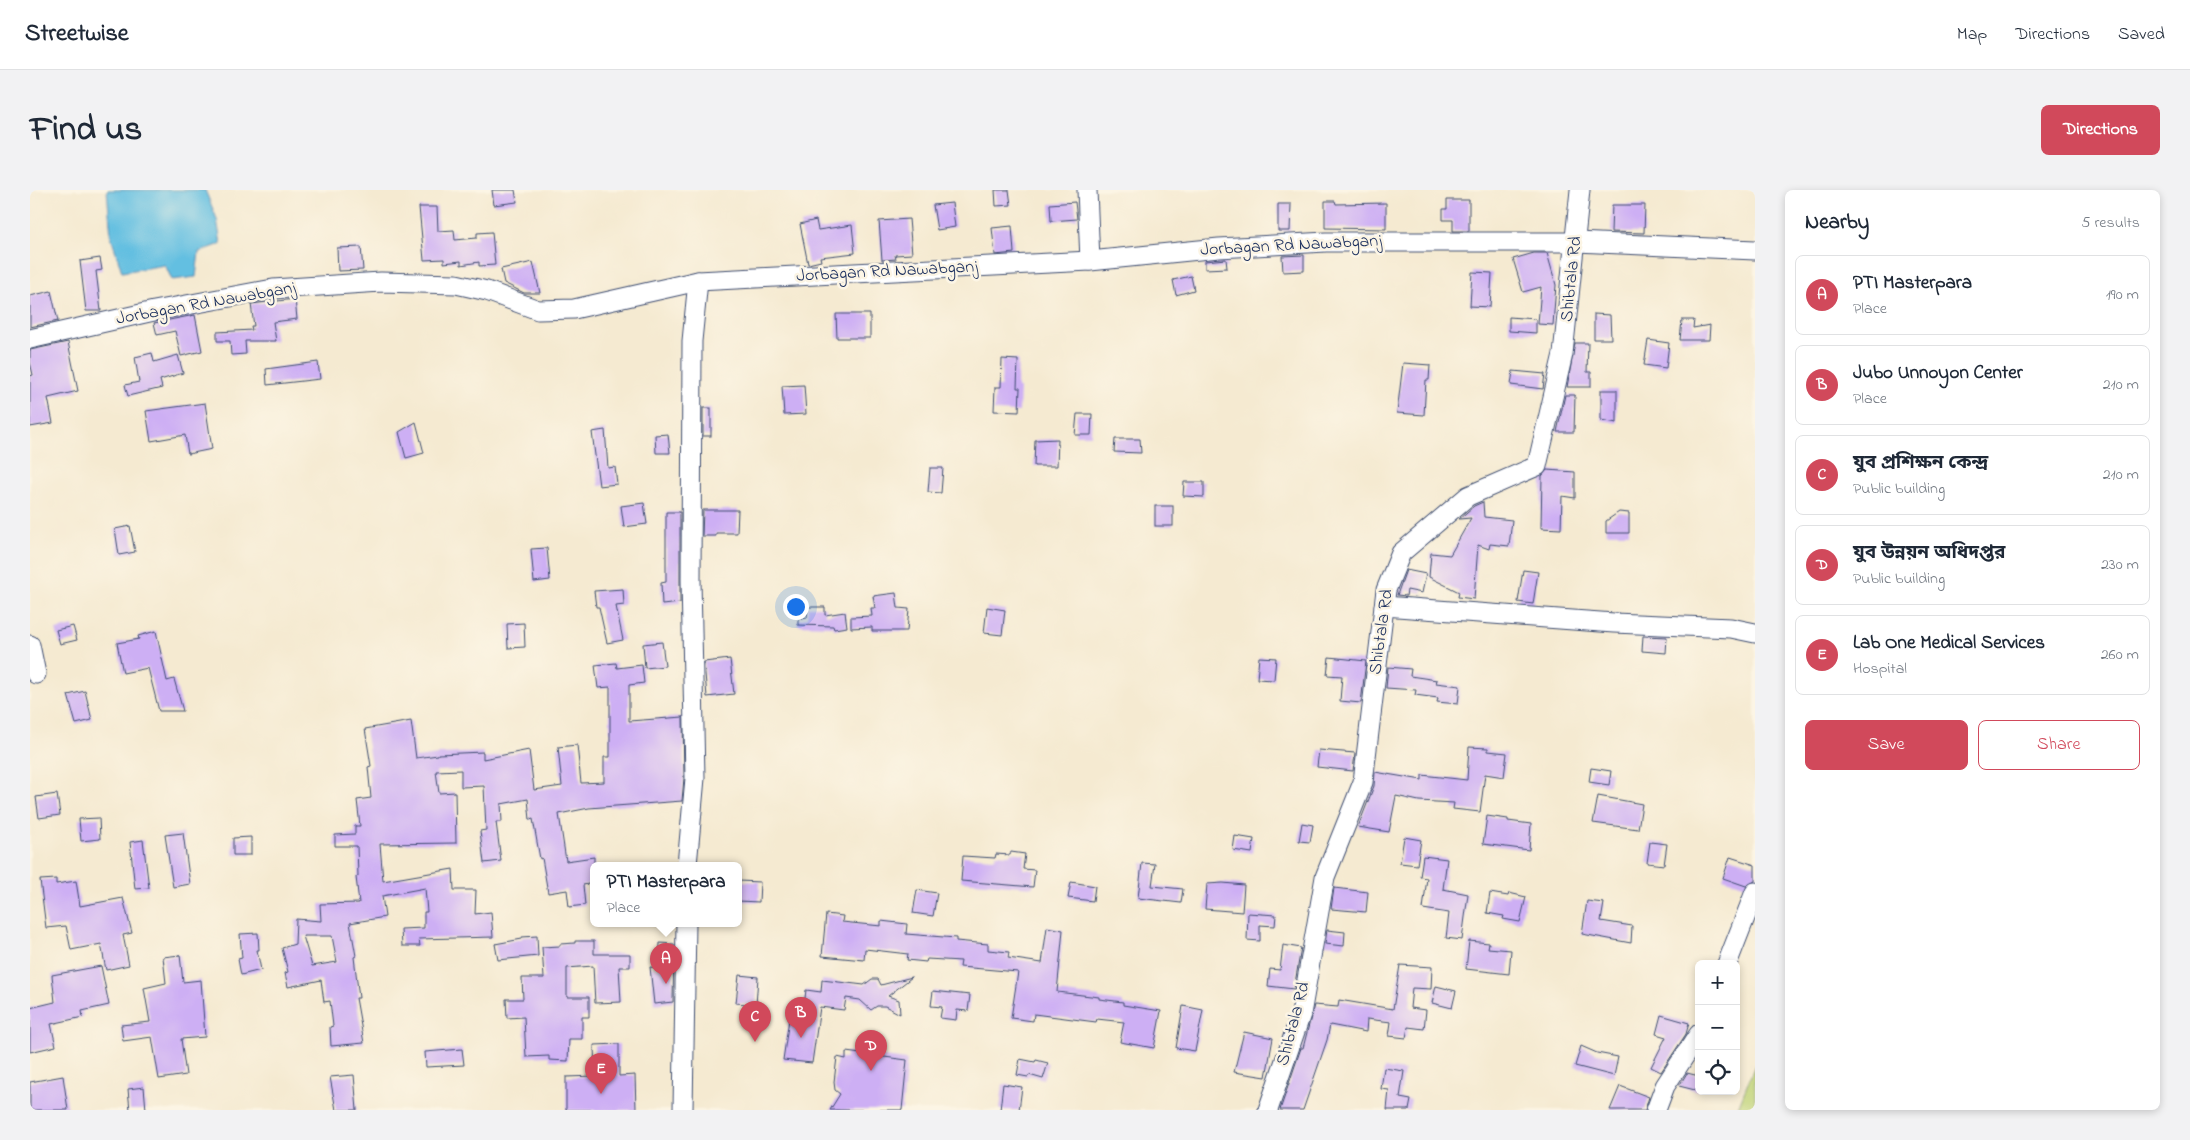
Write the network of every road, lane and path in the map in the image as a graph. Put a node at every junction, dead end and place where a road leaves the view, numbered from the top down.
1 (1087, 190) edge
2 (1580, 190) edge
3 (1576, 242) junction
4 (1755, 250) edge
5 (1090, 261) junction
6 (698, 281) junction
7 (30, 339) edge
8 (1384, 606) junction
9 (1755, 633) edge
10 (30, 645) edge
11 (36, 674) dead end
12 (687, 862) edge
13 (1755, 892) edge
14 (686, 927) edge
15 (1729, 960) edge
16 (1695, 1040) edge
17 (683, 1110) edge
18 (1268, 1110) edge
19 (1656, 1110) edge

1 - 5 street
2 - 3 street, Shibtala Rd
3 - 4 street, Jorbagan Rd Nawabganj
3 - 5 street, Jorbagan Rd Nawabganj
3 - 8 street, Shibtala Rd
5 - 6 street, Jorbagan Rd Nawabganj
6 - 7 street, Jorbagan Rd Nawabganj
6 - 12 street
8 - 9 street
8 - 18 street, Shibtala Rd
10 - 11 street
13 - 15 street
14 - 17 street
16 - 19 street

